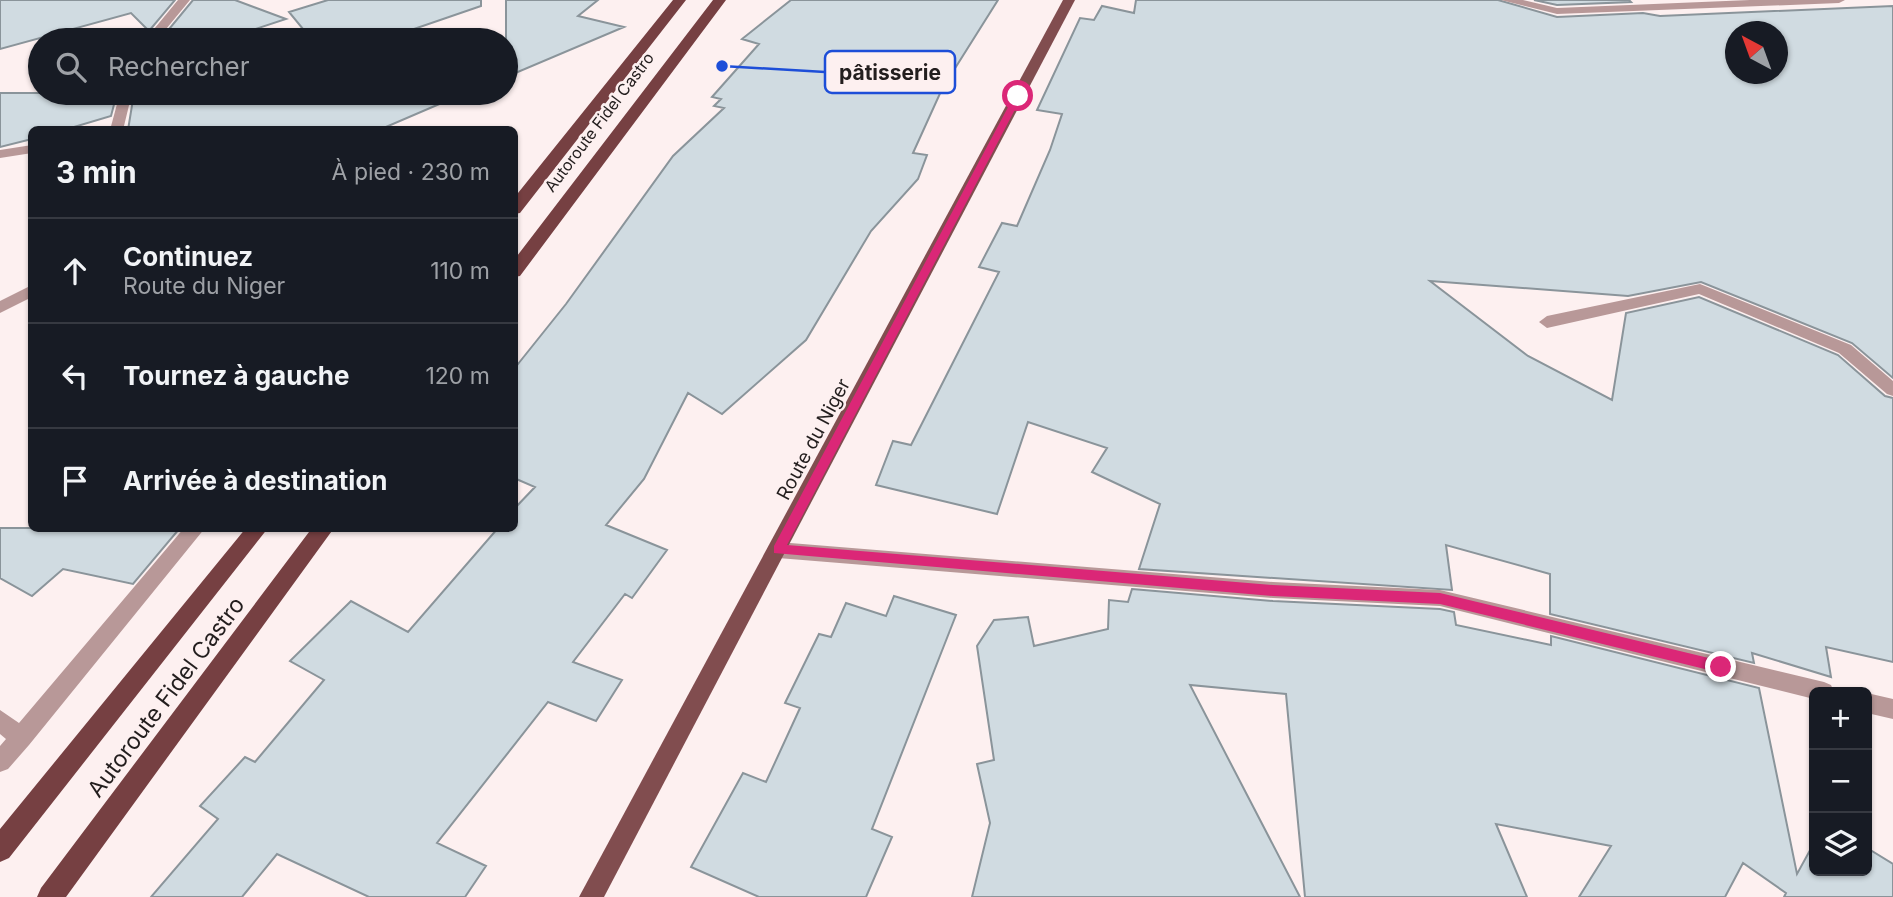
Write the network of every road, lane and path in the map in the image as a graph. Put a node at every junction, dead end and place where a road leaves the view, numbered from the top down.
1 (184, 0) edge
2 (680, 0) edge
3 (720, 0) edge
4 (1069, 0) edge
5 (1507, 0) edge
6 (1839, 0) edge
7 (161, 28) edge
8 (123, 105) edge
9 (117, 126) edge
10 (28, 150) edge
11 (0, 154) edge
12 (518, 204) edge
13 (518, 267) edge
14 (28, 292) edge
15 (0, 308) edge
16 (1547, 323) dead end
17 (1893, 390) edge
18 (193, 532) edge
19 (255, 532) edge
20 (321, 532) edge
21 (778, 550) junction
22 (1809, 688) edge
23 (1872, 704) edge
24 (1893, 709) edge
25 (0, 720) edge
26 (21, 738) junction
27 (0, 762) edge
28 (0, 849) edge
29 (50, 897) edge
30 (592, 897) edge

1 - 7 street
2 - 12 highway, Autoroute Fidel Castro
3 - 13 highway, Autoroute Fidel Castro
4 - 21 main road, Route du Niger
5 - 6 street
8 - 9 street
10 - 11 street
14 - 15 street
16 - 17 street
18 - 26 street
19 - 28 highway, Autoroute Fidel Castro
20 - 29 highway, Autoroute Fidel Castro
21 - 22 street
21 - 30 main road, Route du Niger
23 - 24 street
25 - 26 street
26 - 27 street

